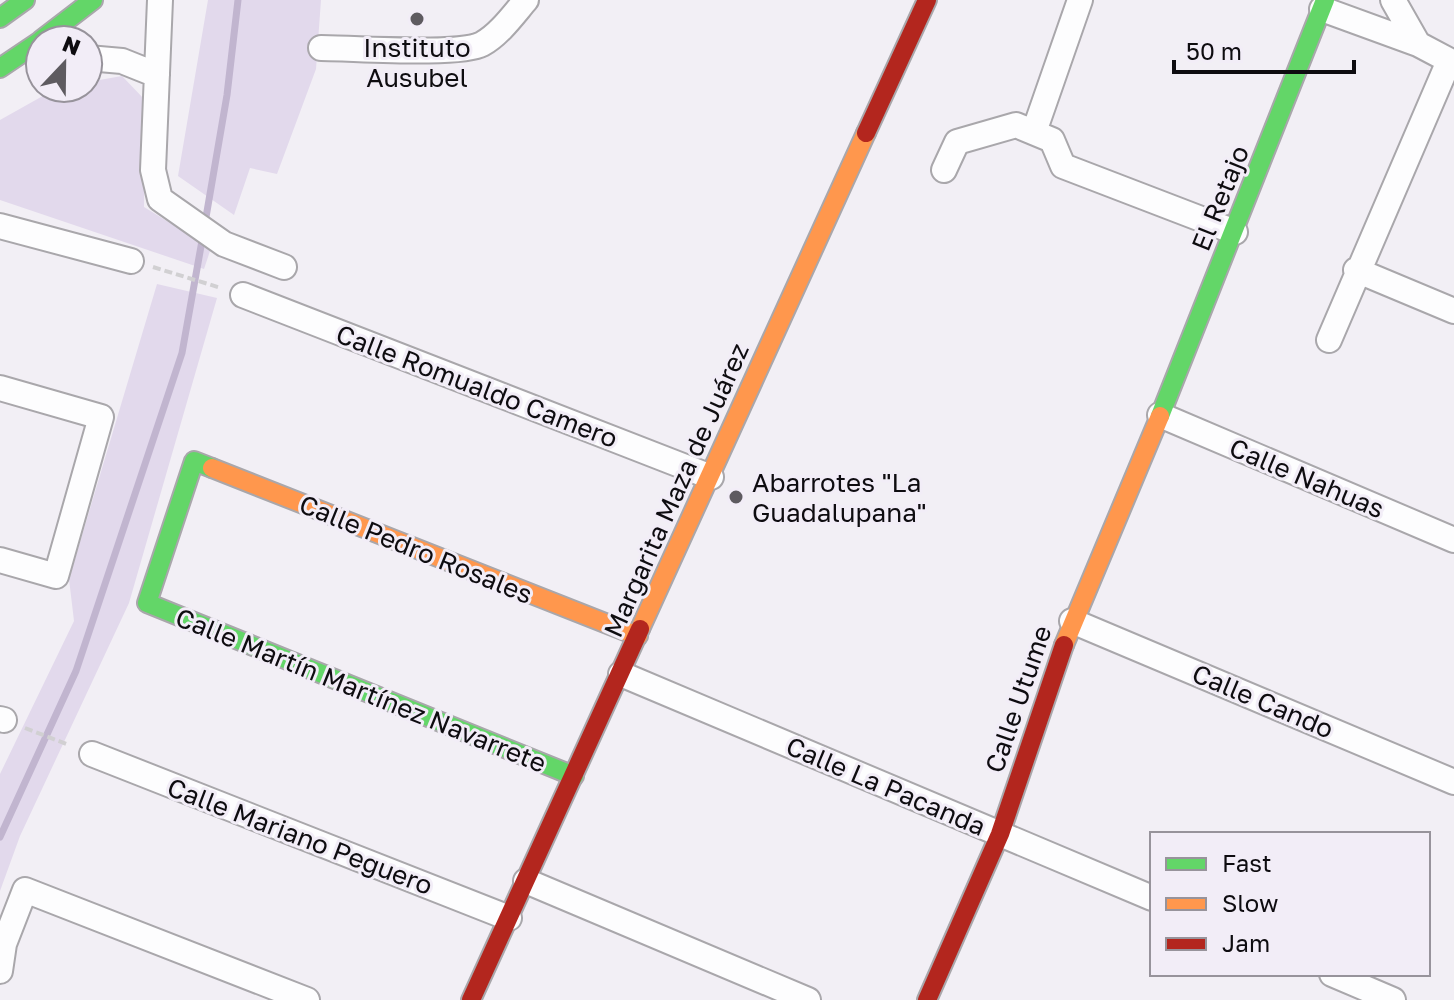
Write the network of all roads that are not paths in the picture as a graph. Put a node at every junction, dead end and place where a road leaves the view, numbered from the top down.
1 (25, 0) edge
2 (93, 0) edge
3 (160, 0) edge
4 (526, 0) edge
5 (927, 0) edge
6 (1080, 0) edge
7 (1393, 0) edge
8 (1324, 4) edge
9 (0, 18) edge
10 (62, 24) edge
11 (1418, 44) junction
12 (321, 48) dead end
13 (24, 51) edge
14 (104, 59) edge
15 (1452, 62) edge
16 (24, 63) edge
17 (4, 65) edge
18 (157, 75) junction
19 (1034, 132) junction
20 (944, 170) dead end
21 (0, 226) edge
22 (1235, 232) junction
23 (131, 261) road end
24 (284, 267) dead end
25 (1356, 270) junction
26 (243, 295) road end
27 (1454, 311) edge
28 (1329, 340) dead end
29 (0, 388) edge
30 (1160, 415) junction
31 (194, 461) joint
32 (711, 477) junction
33 (1454, 540) edge
34 (0, 560) edge
35 (1072, 621) junction
36 (638, 636) junction
37 (621, 674) junction
38 (92, 754) road end
39 (574, 776) junction
40 (1454, 782) edge
41 (1000, 834) junction
42 (526, 881) junction
43 (1150, 897) edge
44 (509, 918) junction
45 (0, 971) edge
46 (1337, 976) edge
47 (307, 1000) edge
48 (471, 1000) edge
49 (808, 1000) edge
50 (927, 1000) edge
51 (1393, 1000) edge

1 - 9 main road
2 - 10 main road
3 - 18 street
4 - 12 street
5 - 32 main road, Margarita Maza de Juárez
6 - 19 street
7 - 11 street
8 - 11 street
8 - 22 main road, El Retajo
11 - 15 street
13 - 17 main road
14 - 18 street
15 - 25 street
16 - 17 street
18 - 24 street
19 - 20 street
19 - 22 street
21 - 23 street
22 - 30 main road, El Retajo
25 - 27 street
25 - 28 street
26 - 32 street, Calle Romualdo Camero
29 - 34 street
30 - 33 street, Calle Nahuas
30 - 35 main road, Calle Utume
31 - 36 main road, Calle Pedro Rosales
31 - 39 main road, Calle Martín Martínez Navarrete
32 - 36 main road, Margarita Maza de Juárez
35 - 40 street, Calle Cando
35 - 41 main road, Calle Utume
36 - 37 main road, Margarita Maza de Juárez
37 - 39 main road, Margarita Maza de Juárez
37 - 41 street, Calle La Pacanda
38 - 44 street, Calle Mariano Peguero
39 - 42 main road, Margarita Maza de Juárez
41 - 43 street, Calle La Pacanda
41 - 50 main road, Calle Utume
42 - 44 main road, Margarita Maza de Juárez
42 - 49 street
44 - 48 main road, Margarita Maza de Juárez
45 - 47 street
46 - 51 street

